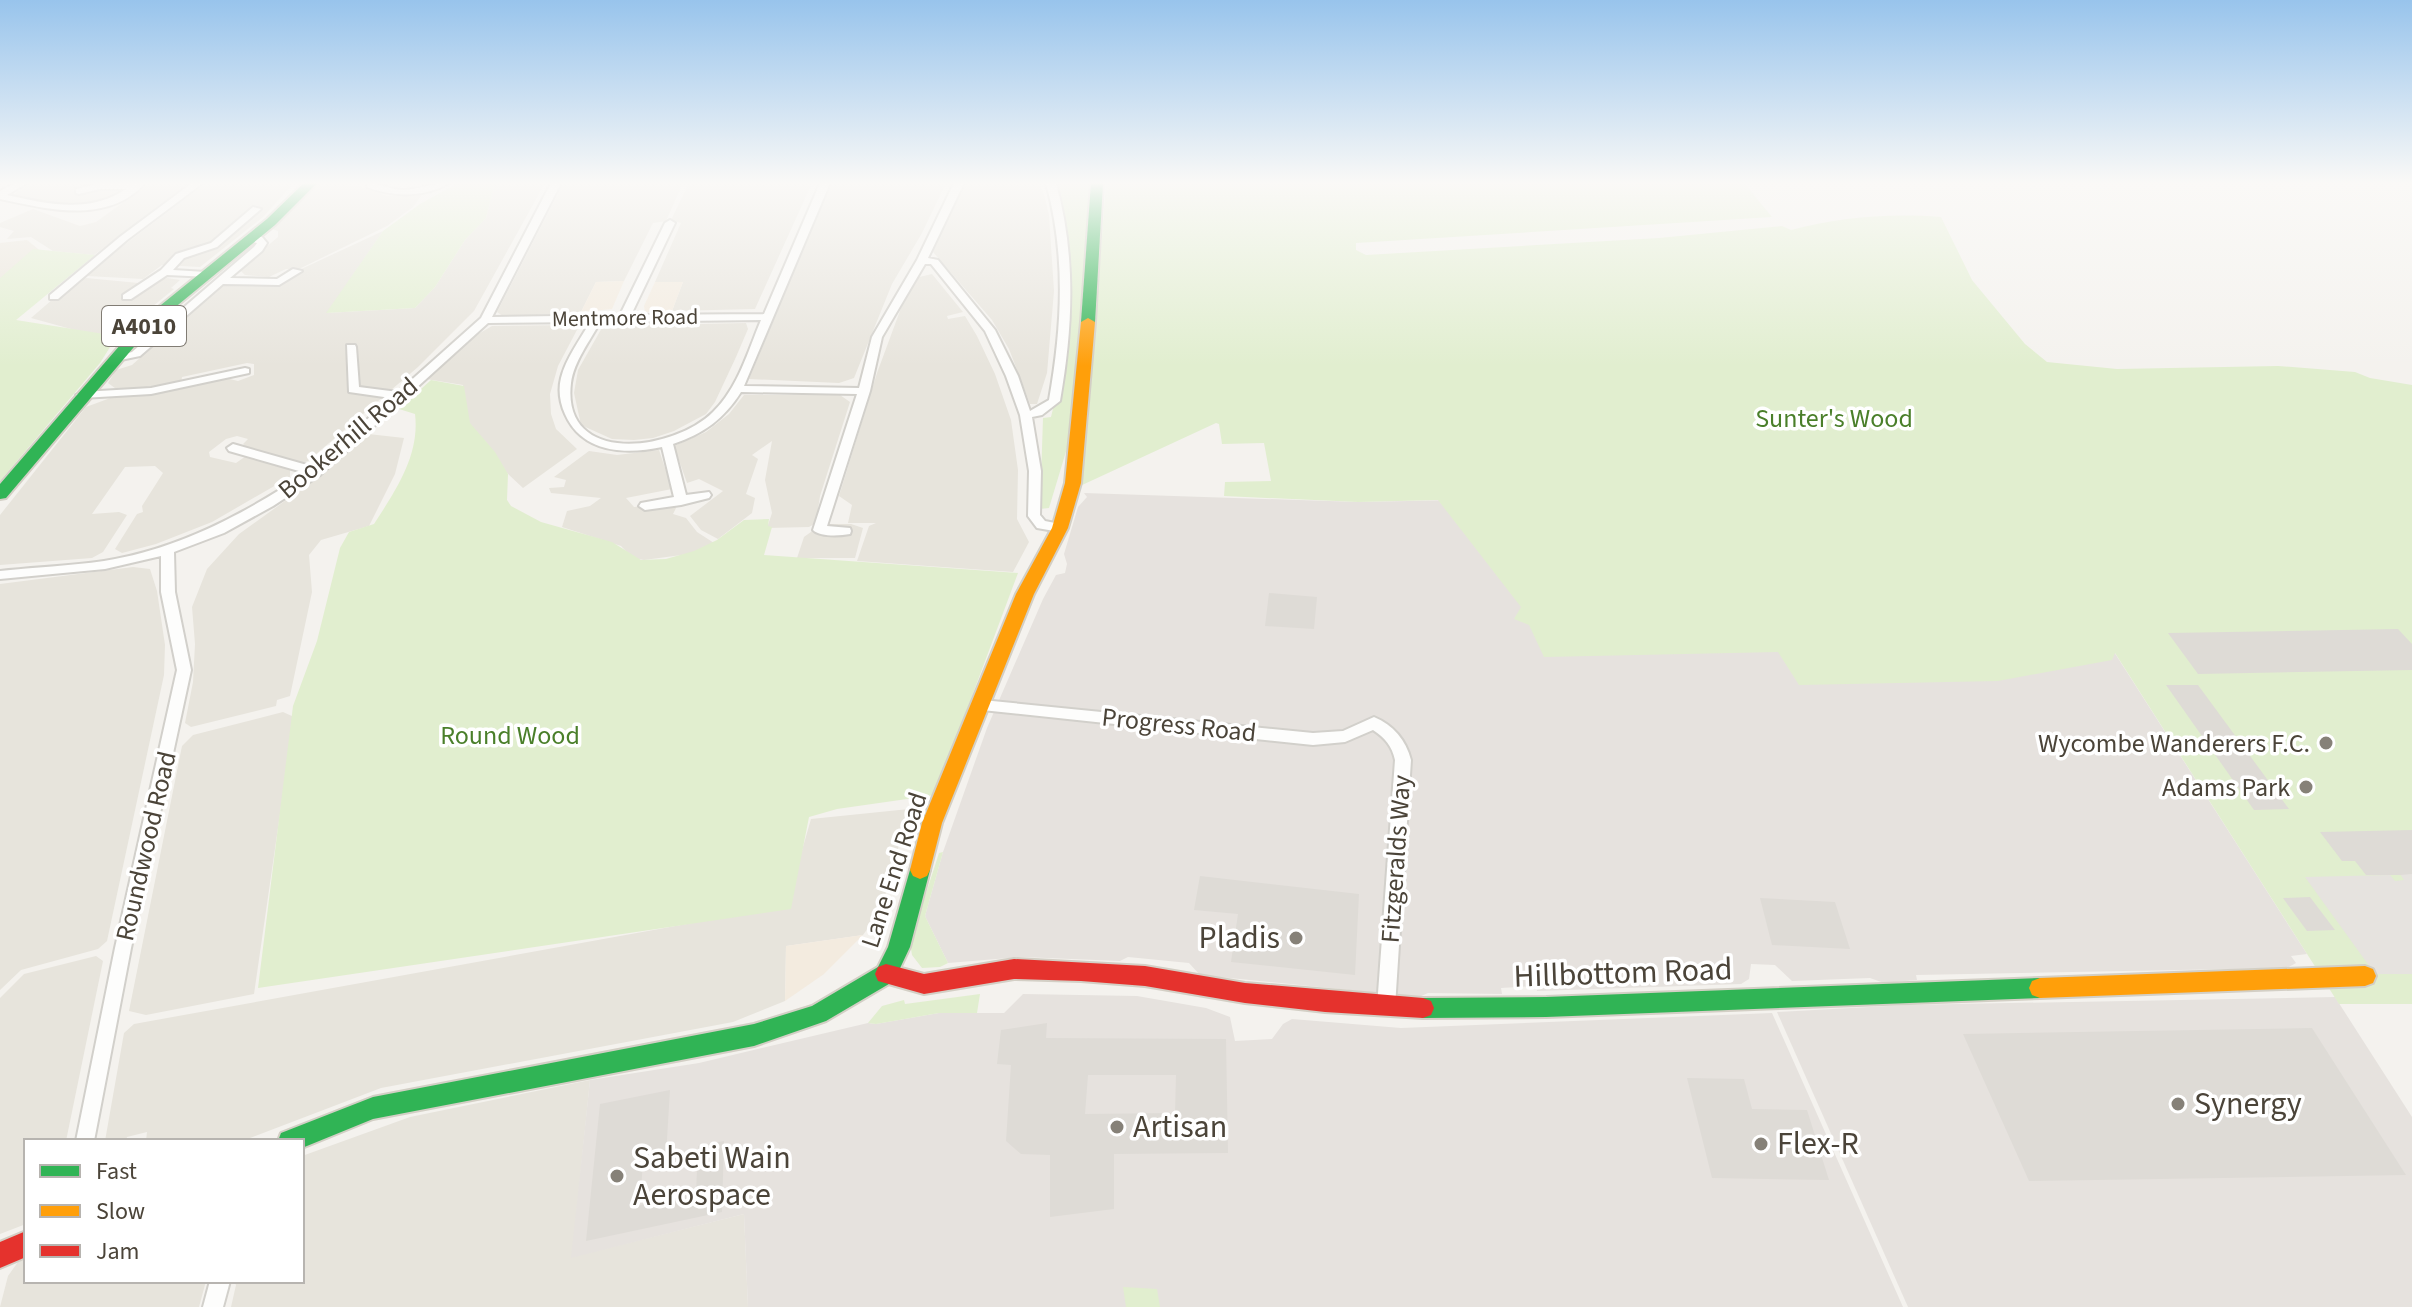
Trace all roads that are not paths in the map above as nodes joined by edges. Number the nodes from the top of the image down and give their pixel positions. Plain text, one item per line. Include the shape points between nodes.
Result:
1 (117, 244) edge
2 (215, 244) edge
3 (246, 244) edge
4 (524, 244) edge
5 (660, 244) edge
6 (798, 244) edge
7 (930, 244) edge
8 (1063, 244) edge
9 (1093, 244) edge
10 (922, 260) junction
11 (297, 271) dead end
12 (165, 272) junction
13 (214, 278) junction
14 (54, 297) dead end
15 (127, 297) dead end
16 (625, 317) junction
17 (766, 317) junction
18 (597, 318) junction
19 (485, 320) junction
20 (351, 347) dead end
21 (245, 371) dead end
22 (737, 389) junction
23 (864, 391) junction
24 (82, 395) junction
25 (401, 396) junction
26 (1026, 415) junction
27 (667, 443) junction
28 (233, 448) dead end
29 (316, 472) junction
30 (0, 494) edge
31 (705, 495) dead end
32 (681, 501) junction
33 (645, 506) dead end
34 (1060, 528) junction
35 (845, 531) dead end
36 (168, 550) junction
37 (0, 575) edge
38 (982, 705) junction
39 (1374, 723) joint
40 (886, 974) junction
41 (2365, 976) dead end
42 (1386, 1007) junction
43 (85, 1139) edge
44 (295, 1139) edge
45 (24, 1245) edge
46 (0, 1255) edge
47 (219, 1283) edge
48 (213, 1307) edge

1 - 14 street
2 - 12 street via 180,256
3 - 13 main road, A4010
4 - 19 street, Bookerhill Road
5 - 16 street
6 - 17 street
7 - 10 street
8 - 26 street via 1066,308 1054,401
9 - 34 main road, Lane End Road via 1073,483
10 - 23 street via 877,337
10 - 26 street via 934,262 990,330
11 - 13 street via 279,282
12 - 13 street
12 - 15 street
13 - 24 main road, A4010 via 145,325
16 - 17 street, Mentmore Road
16 - 18 street, Mentmore Road
17 - 22 street
18 - 19 street, Mentmore Road
18 - 27 street via 568,374 565,396 571,424 594,443
19 - 25 street, Bookerhill Road
20 - 25 street via 353,390
21 - 24 street via 151,391
22 - 23 street
22 - 27 street via 703,427
23 - 35 street via 819,530
24 - 30 main road, A4010
25 - 29 street, Bookerhill Road
26 - 34 street via 1035,471 1034,516 1041,525
27 - 32 street
28 - 29 street
29 - 36 street, Bookerhill Road via 219,530
31 - 32 street
32 - 33 street
34 - 38 main road, Lane End Road via 1030,583
36 - 37 street, Bookerhill Road via 105,565
36 - 43 street, Roundwood Road via 168,592 184,670
38 - 39 street, Progress Road via 1313,739 1345,736
38 - 40 main road, Lane End Road via 932,823 899,947
39 - 42 street, Fitzgeralds Way via 1391,734 1403,760
40 - 42 main road, Hillbottom Road via 924,984 1014,969 1081,971
40 - 44 main road, Lane End Road via 818,1014 776,1029 373,1108
41 - 42 main road, Hillbottom Road via 1546,1007
45 - 46 main road
47 - 48 street

